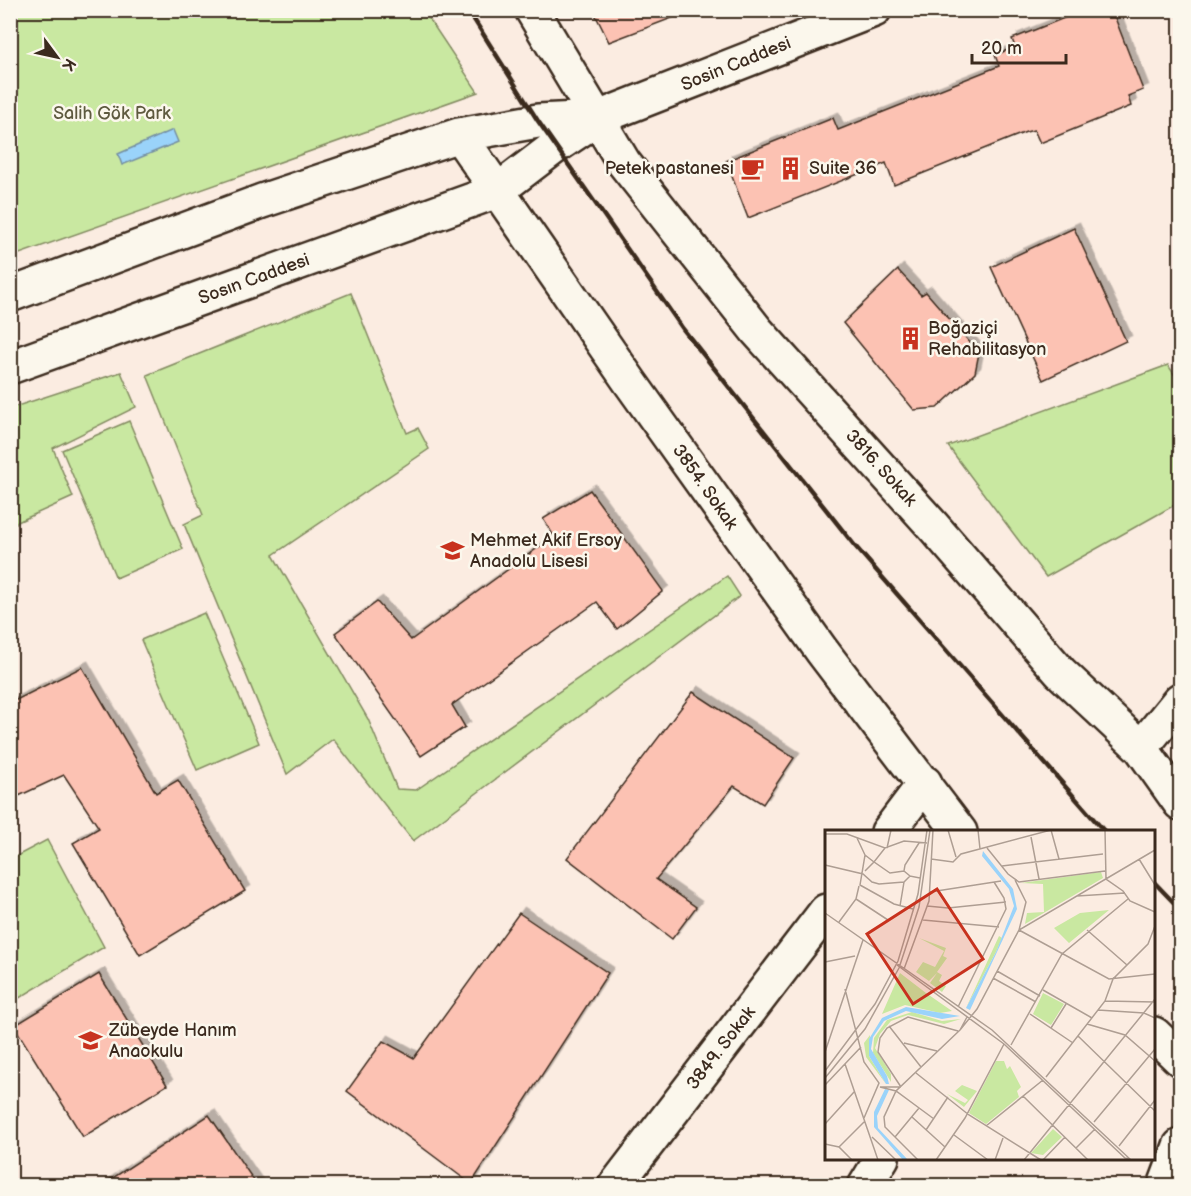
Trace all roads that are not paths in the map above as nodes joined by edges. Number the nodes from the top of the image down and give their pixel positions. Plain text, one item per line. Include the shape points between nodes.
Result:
1 (532, 10) edge
2 (874, 10) edge
3 (598, 118) junction
4 (459, 135) junction
5 (497, 191) junction
6 (10, 295) edge
7 (10, 367) edge
8 (1180, 700) edge
9 (1141, 748) junction
10 (925, 783) junction
11 (1180, 803) edge
12 (889, 830) edge
13 (959, 830) edge
14 (825, 912) edge
15 (1155, 1035) edge
16 (1180, 1059) edge
17 (1180, 1146) edge
18 (881, 1160) edge
19 (615, 1185) edge
20 (865, 1185) edge
21 (1165, 1185) edge

1 - 3 street, 3816. Sokak
2 - 3 street, Sosin Caddesi
3 - 4 street via 538,121
3 - 5 street, Sosın Caddesi
3 - 9 street, 3816. Sokak via 624,164 756,331 1060,672
4 - 5 street, 3854. Sokak
4 - 6 street via 262,201
5 - 7 street, Sosın Caddesi
5 - 10 street, 3854. Sokak via 822,651
8 - 9 street
9 - 11 street, 3816. Sokak
10 - 12 street
10 - 13 street, 3854. Sokak
14 - 19 street, 3849. Sokak
15 - 16 street
17 - 21 street
18 - 20 street

